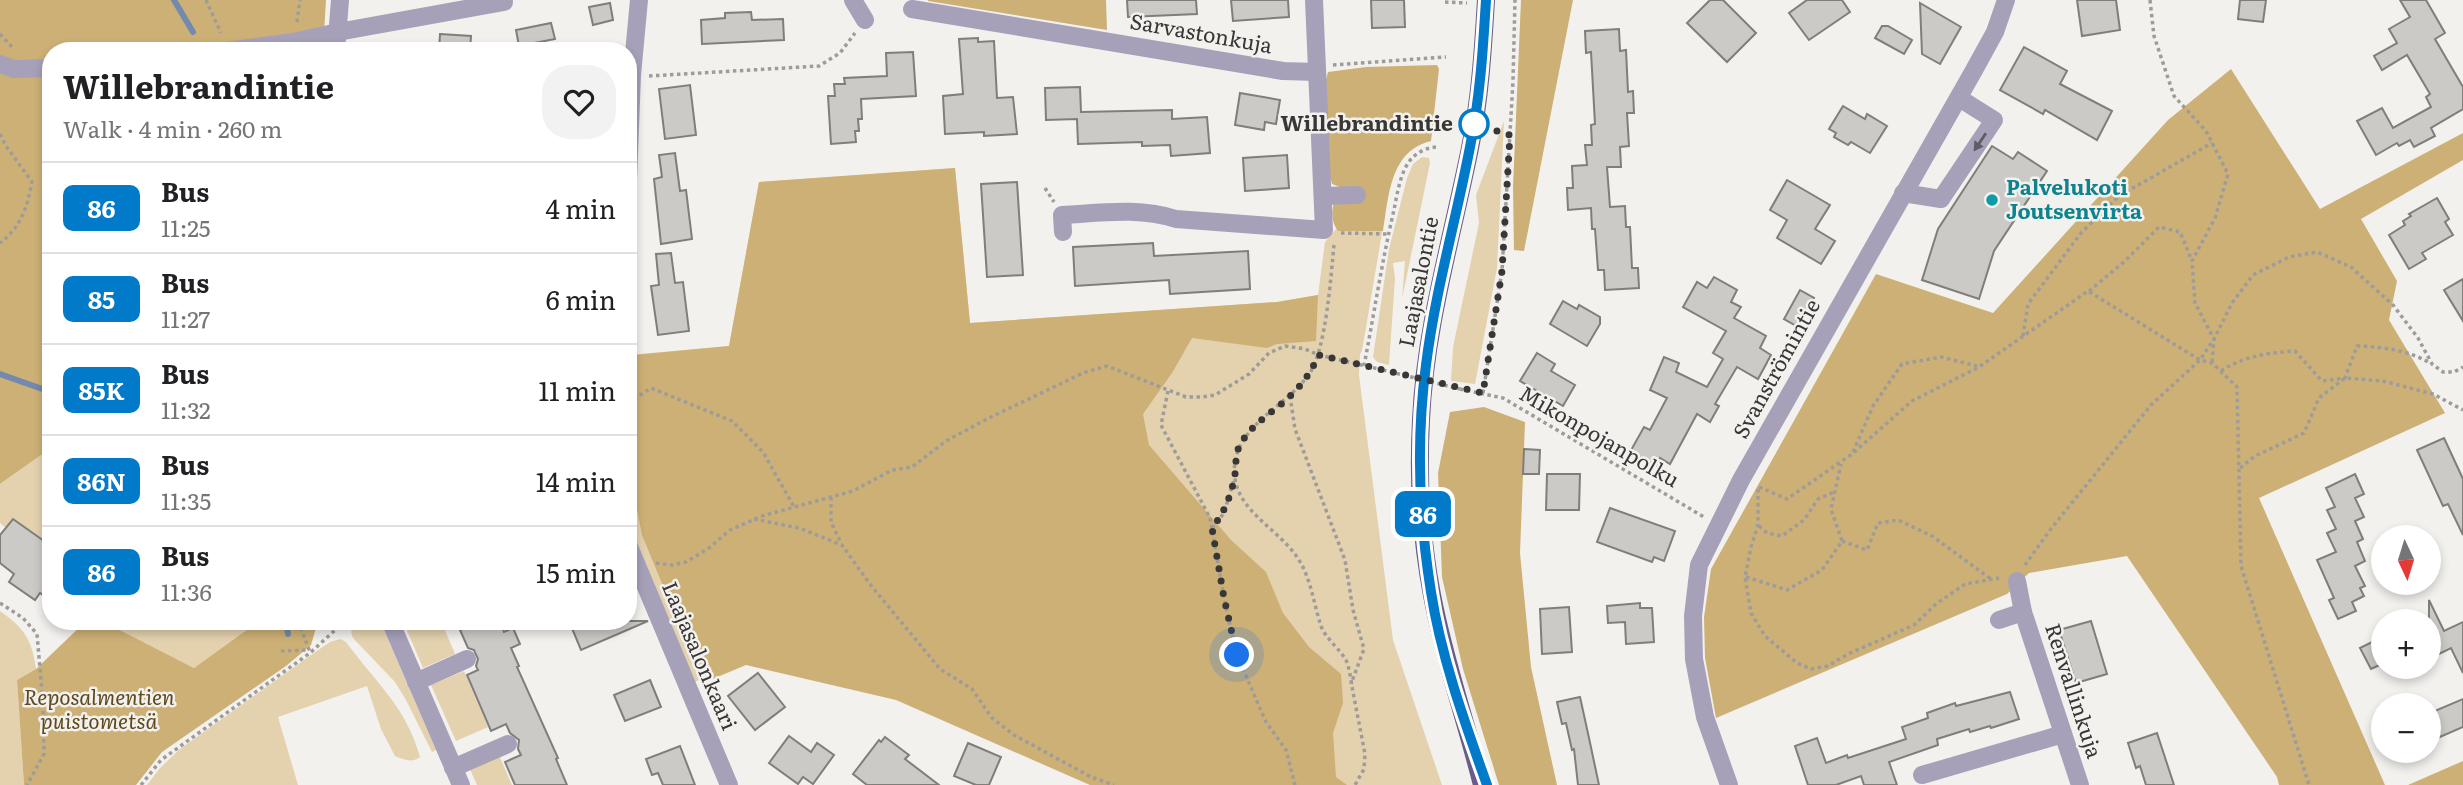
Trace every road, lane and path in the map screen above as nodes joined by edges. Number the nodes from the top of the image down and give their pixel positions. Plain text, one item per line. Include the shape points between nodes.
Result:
1 (206, 0) edge
2 (340, 0) edge
3 (639, 0) edge
4 (853, 0) edge
5 (1314, 0) edge
6 (1486, 0) edge
7 (1515, 0) edge
8 (2006, 0) edge
9 (2150, 0) edge
10 (504, 2) dead end
11 (912, 9) dead end
12 (865, 20) dead end
13 (338, 32) junction
14 (223, 42) edge
15 (293, 42) edge
16 (337, 42) edge
17 (635, 42) edge
18 (1446, 57) dead end
19 (0, 64) edge
20 (811, 67) dead end
21 (42, 68) edge
22 (1317, 72) junction
23 (637, 75) edge
24 (1959, 98) junction
25 (0, 134) edge
26 (2212, 143) junction
27 (1436, 147) dead end
28 (1903, 193) junction
29 (1357, 195) dead end
30 (1323, 196) junction
31 (1063, 232) dead end
32 (1388, 234) junction
33 (0, 243) edge
34 (2192, 261) junction
35 (2088, 291) junction
36 (2023, 336) junction
37 (2214, 340) junction
38 (1319, 355) junction
39 (2200, 360) junction
40 (2212, 363) junction
41 (2432, 364) junction
42 (1364, 366) junction
43 (1979, 367) junction
44 (2463, 367) edge
45 (2221, 371) junction
46 (2345, 378) junction
47 (1168, 391) junction
48 (1483, 393) junction
49 (1290, 396) junction
50 (637, 397) edge
51 (2463, 410) edge
52 (1852, 454) junction
53 (1841, 462) junction
54 (2240, 468) junction
55 (1235, 478) junction
56 (1834, 492) junction
57 (831, 497) junction
58 (794, 507) junction
59 (754, 519) junction
60 (1717, 524) junction
61 (1758, 525) junction
62 (1212, 528) junction
63 (1842, 541) junction
64 (842, 545) junction
65 (637, 564) edge
66 (637, 566) edge
67 (1745, 577) junction
68 (2013, 578) junction
69 (1991, 579) junction
70 (0, 603) edge
71 (2023, 612) junction
72 (1999, 620) dead end
73 (301, 630) edge
74 (334, 630) edge
75 (394, 630) edge
76 (281, 651) dead end
77 (309, 652) junction
78 (467, 659) dead end
79 (416, 682) junction
80 (1351, 685) junction
81 (2063, 734) junction
82 (1470, 738) junction
83 (508, 744) dead end
84 (453, 768) junction
85 (1922, 775) dead end
86 (27, 785) edge
87 (141, 785) edge
88 (461, 785) edge
89 (729, 785) edge
90 (1114, 785) edge
91 (1295, 785) edge
92 (1355, 785) edge
93 (1482, 785) edge
94 (1487, 785) edge
95 (1730, 785) edge
96 (2080, 785) edge
97 (2309, 785) edge

1 - 14 path
2 - 13 street
3 - 17 street
4 - 12 street
5 - 22 street
6 - 82 main road, Laajasalontie via 1476,113 1434,316 1421,419 1420,483 1431,593
7 - 48 path via 1502,271
8 - 24 street, Svanströmintie via 1995,32
9 - 26 path via 2154,36 2174,96
10 - 13 street
11 - 22 street, Sarvastonkuja via 1283,71
13 - 15 street
13 - 16 street
18 - 22 path via 1328,66
19 - 21 street via 14,69
20 - 23 path
22 - 30 street
24 - 28 street, Svanströmintie
24 -> 28 street via 1994,120 1941,199
25 - 33 path via 32,182 26,211
26 - 34 path via 2228,174 2215,218
26 - 36 path via 2119,195 2081,233 2028,304
27 - 32 path via 1426,148 1408,164
28 - 60 street, Svanströmintie
29 - 30 street
30 - 31 street via 1324,230 1176,219 1139,211 1062,215
32 - 38 path via 1335,233
32 - 42 path
34 - 35 path via 2180,232 2159,227
34 - 37 path via 2195,303
35 - 36 path
35 - 39 path
36 - 43 path
37 - 39 path
37 - 40 path
37 - 41 path via 2232,303 2253,275 2289,257 2317,252 2351,267 2393,305
38 - 42 path, Mikonpojanpolku
38 - 47 path, Mikonpojanpolku via 1279,348 1215,395 1186,397
38 - 49 path via 1311,373
39 - 40 path
39 - 68 path via 2151,405
40 - 45 path
41 - 44 path via 2442,372
41 - 46 path via 2384,347 2357,346
42 - 48 path, Mikonpojanpolku, bridge
43 - 52 path via 1912,401
43 - 52 path via 1941,356 1902,364 1873,406
45 - 46 path via 2261,354 2295,351 2322,381
45 - 54 path via 2237,387
46 - 51 path via 2383,381 2433,394
46 - 54 path via 2319,398 2304,433
47 - 57 path via 1107,366 1083,373 946,441 912,467 892,470
47 - 62 path via 1161,425
48 - 60 path, Mikonpojanpolku via 1503,398
49 - 55 path via 1239,445
49 - 80 path via 1295,429 1345,561 1364,649
50 - 58 path via 651,388 732,421 763,452
52 - 53 path
53 - 56 path
53 - 61 path via 1787,499 1758,487
54 - 97 path via 2241,566
55 - 62 path via 1224,513
55 - 80 path via 1245,504 1300,562 1323,630 1346,662
56 - 61 path via 1818,499 1804,520 1782,536
56 - 63 path via 1831,509
57 - 58 path
57 - 64 path via 831,522
58 - 59 path
59 - 64 path via 799,528
59 - 65 path via 730,530 686,562
60 - 95 street, Svanströmintie via 1699,565 1694,659 1706,717
61 - 67 path
62 - 91 path via 1237,655 1266,722 1286,750
63 - 67 path via 1822,570 1787,590
63 - 69 path via 1867,550 1878,523 1898,520 1932,536
64 - 90 path via 940,669 972,689 992,718 1014,735
66 - 89 street, Laajasalonkaari
67 - 69 path via 1751,613 1765,636 1811,669 1828,666 1914,625 1965,584
68 - 69 path
68 - 71 street, Renvallinkuja
70 - 86 path via 37,634 44,754
71 - 72 street, Renvallinkuja
71 - 81 street, Renvallinkuja
73 - 77 path
74 - 77 path
75 - 79 street
76 - 77 path
77 - 87 path via 161,760
78 - 79 street
79 - 84 street
80 - 92 path via 1365,754 1364,769
81 - 85 street
81 - 96 street, Renvallinkuja
82 - 93 main road, Laajasalontie
82 - 94 main road, Laajasalontie
83 - 84 street
84 - 88 street

